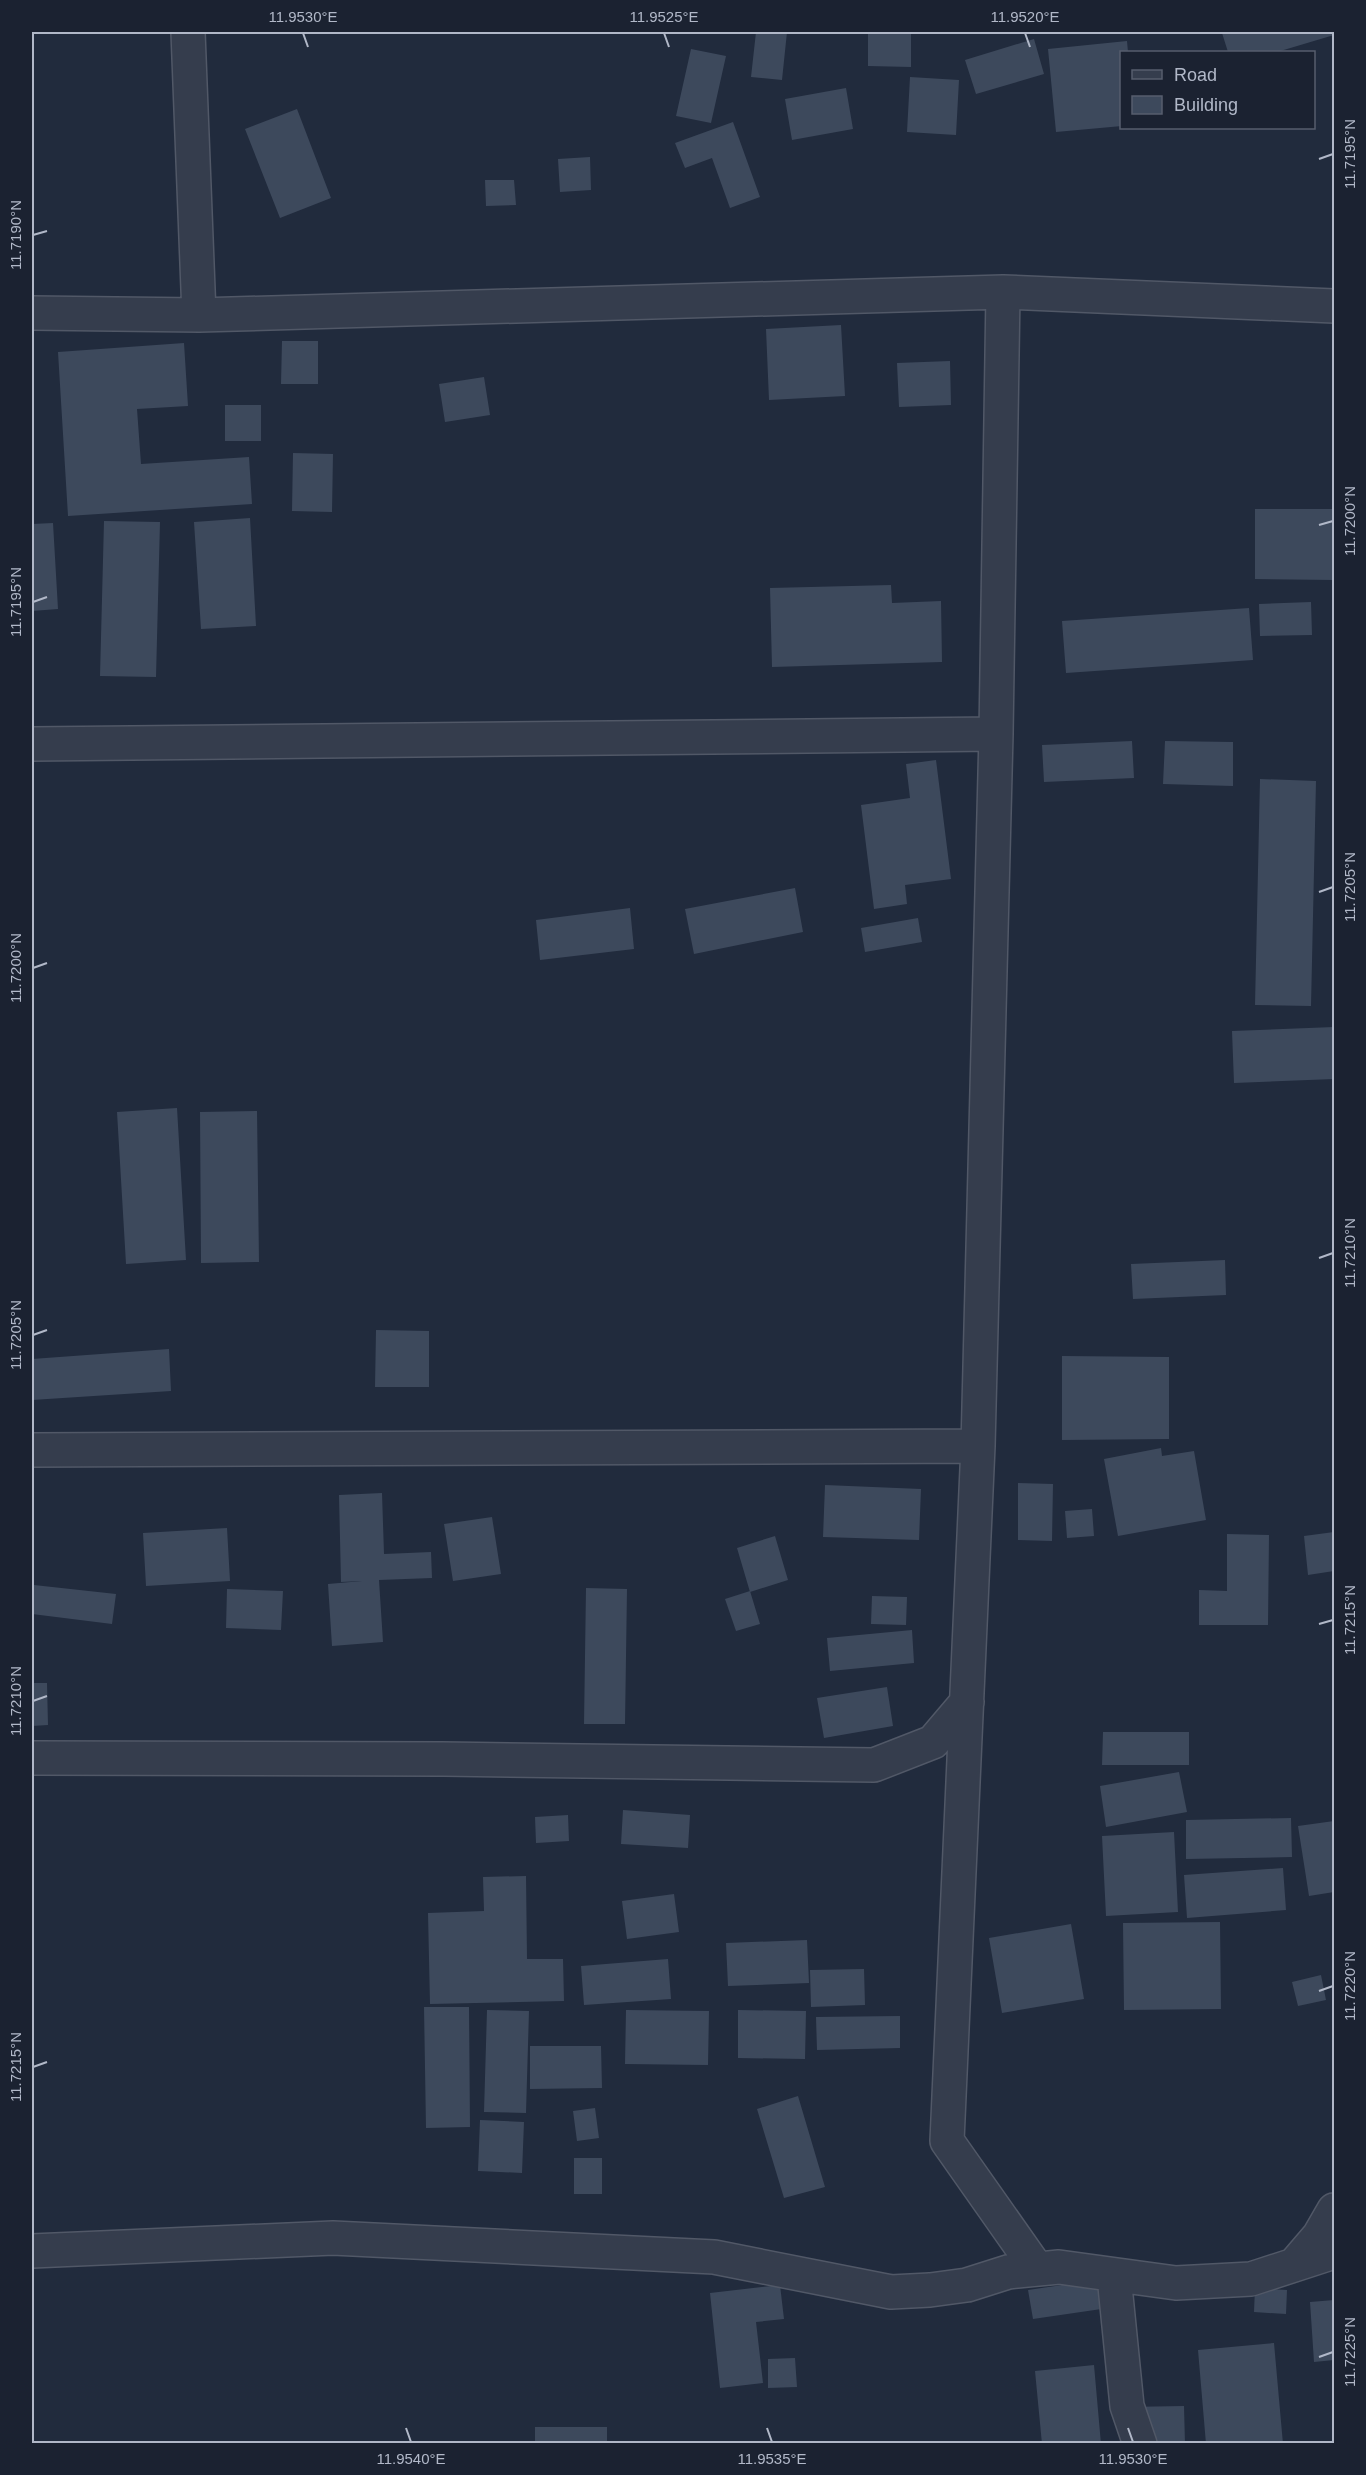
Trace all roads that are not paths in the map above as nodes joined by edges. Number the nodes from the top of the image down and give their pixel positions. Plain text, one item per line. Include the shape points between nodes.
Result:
1 (188, 32) edge
2 (1003, 292) junction
3 (1335, 306) edge
4 (32, 313) edge
5 (199, 315) junction
6 (996, 734) junction
7 (32, 744) edge
8 (978, 1446) junction
9 (32, 1450) edge
10 (967, 1702) junction
11 (32, 1758) edge
12 (1335, 2210) edge
13 (32, 2251) edge
14 (1335, 2252) edge
15 (1295, 2264) junction
16 (1037, 2269) junction
17 (1114, 2276) junction
18 (1140, 2444) edge

1 - 5 street
2 - 3 street
2 - 5 street
2 - 6 street
4 - 5 street
6 - 7 street
6 - 8 street
8 - 9 street
8 - 10 street
10 - 11 street via 933,1742 873,1765
10 - 16 street via 947,2141
12 - 15 street
13 - 16 street via 333,2238 714,2257 891,2292 967,2285 1008,2272
14 - 15 street
15 - 17 street via 1251,2279 1176,2283
16 - 17 street via 1059,2267
17 - 18 street via 1127,2406

